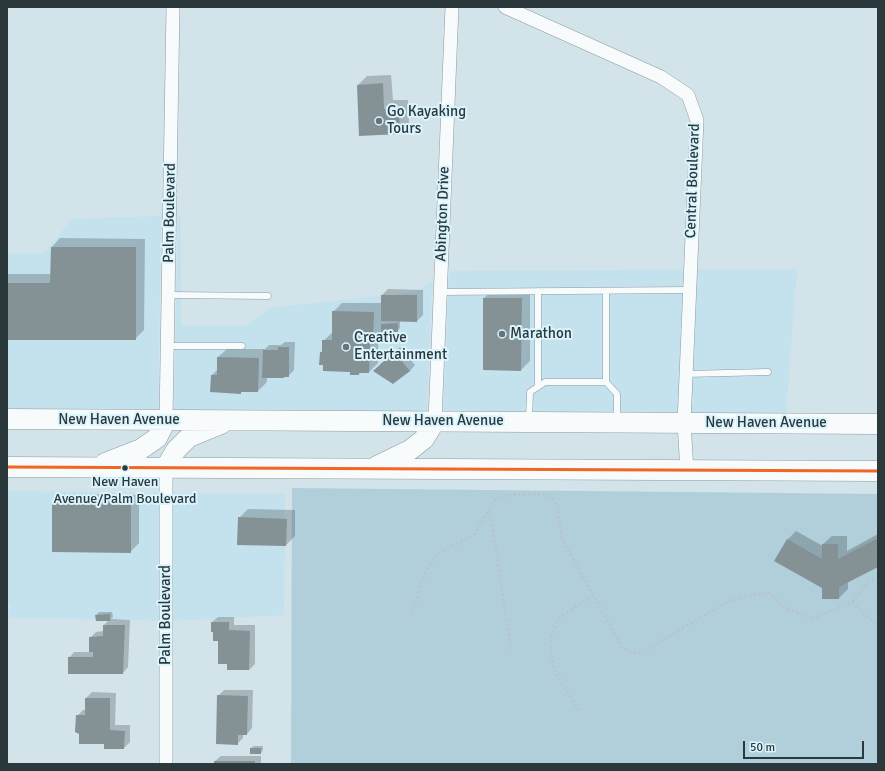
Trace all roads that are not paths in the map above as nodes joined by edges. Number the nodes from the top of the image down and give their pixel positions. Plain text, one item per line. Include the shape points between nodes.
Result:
1 (173, 7) edge
2 (452, 7) edge
3 (505, 7) edge
4 (690, 290) junction
5 (538, 291) junction
6 (606, 291) junction
7 (440, 292) junction
8 (168, 295) junction
9 (268, 296) dead end
10 (167, 346) junction
11 (242, 346) dead end
12 (768, 372) dead end
13 (686, 374) junction
14 (606, 382) junction
15 (538, 387) junction
16 (7, 419) edge
17 (166, 420) junction
18 (229, 420) junction
19 (435, 421) junction
20 (529, 422) junction
21 (617, 422) junction
22 (684, 423) junction
23 (878, 424) edge
24 (878, 458) edge
25 (7, 467) edge
26 (93, 467) junction
27 (166, 467) junction
28 (372, 469) junction
29 (687, 471) junction
30 (829, 471) junction
31 (878, 471) edge
32 (166, 764) edge

1 - 8 street, Palm Boulevard
2 - 7 street, Abington Drive
3 - 4 street, Central Boulevard via 661,77 688,95 697,120
4 - 6 lane
4 - 13 street, Central Boulevard
5 - 6 lane
5 - 7 lane
5 - 15 lane
6 - 14 lane
7 - 19 street, Abington Drive
8 - 9 lane
8 - 10 street, Palm Boulevard
10 - 11 lane
10 - 17 street, Palm Boulevard
12 - 13 lane
13 - 22 street, Central Boulevard
14 - 15 lane via 545,382
14 - 21 lane via 617,394
15 - 20 lane via 530,392
16 - 17 main road, New Haven Avenue
17 - 18 main road, New Haven Avenue
17 - 26 main road via 157,438 141,449
18 - 19 main road, New Haven Avenue
18 - 27 main road via 189,437 176,450
19 - 20 main road, New Haven Avenue
19 - 28 main road via 424,439 410,450
20 - 21 main road, New Haven Avenue
21 - 22 main road, New Haven Avenue
22 - 23 main road, New Haven Avenue
22 - 29 street, Central Boulevard
24 - 30 main road
25 - 26 main road
26 - 27 main road
27 - 28 main road
27 - 32 street, Palm Boulevard
28 - 29 main road
29 - 30 main road
30 - 31 main road

